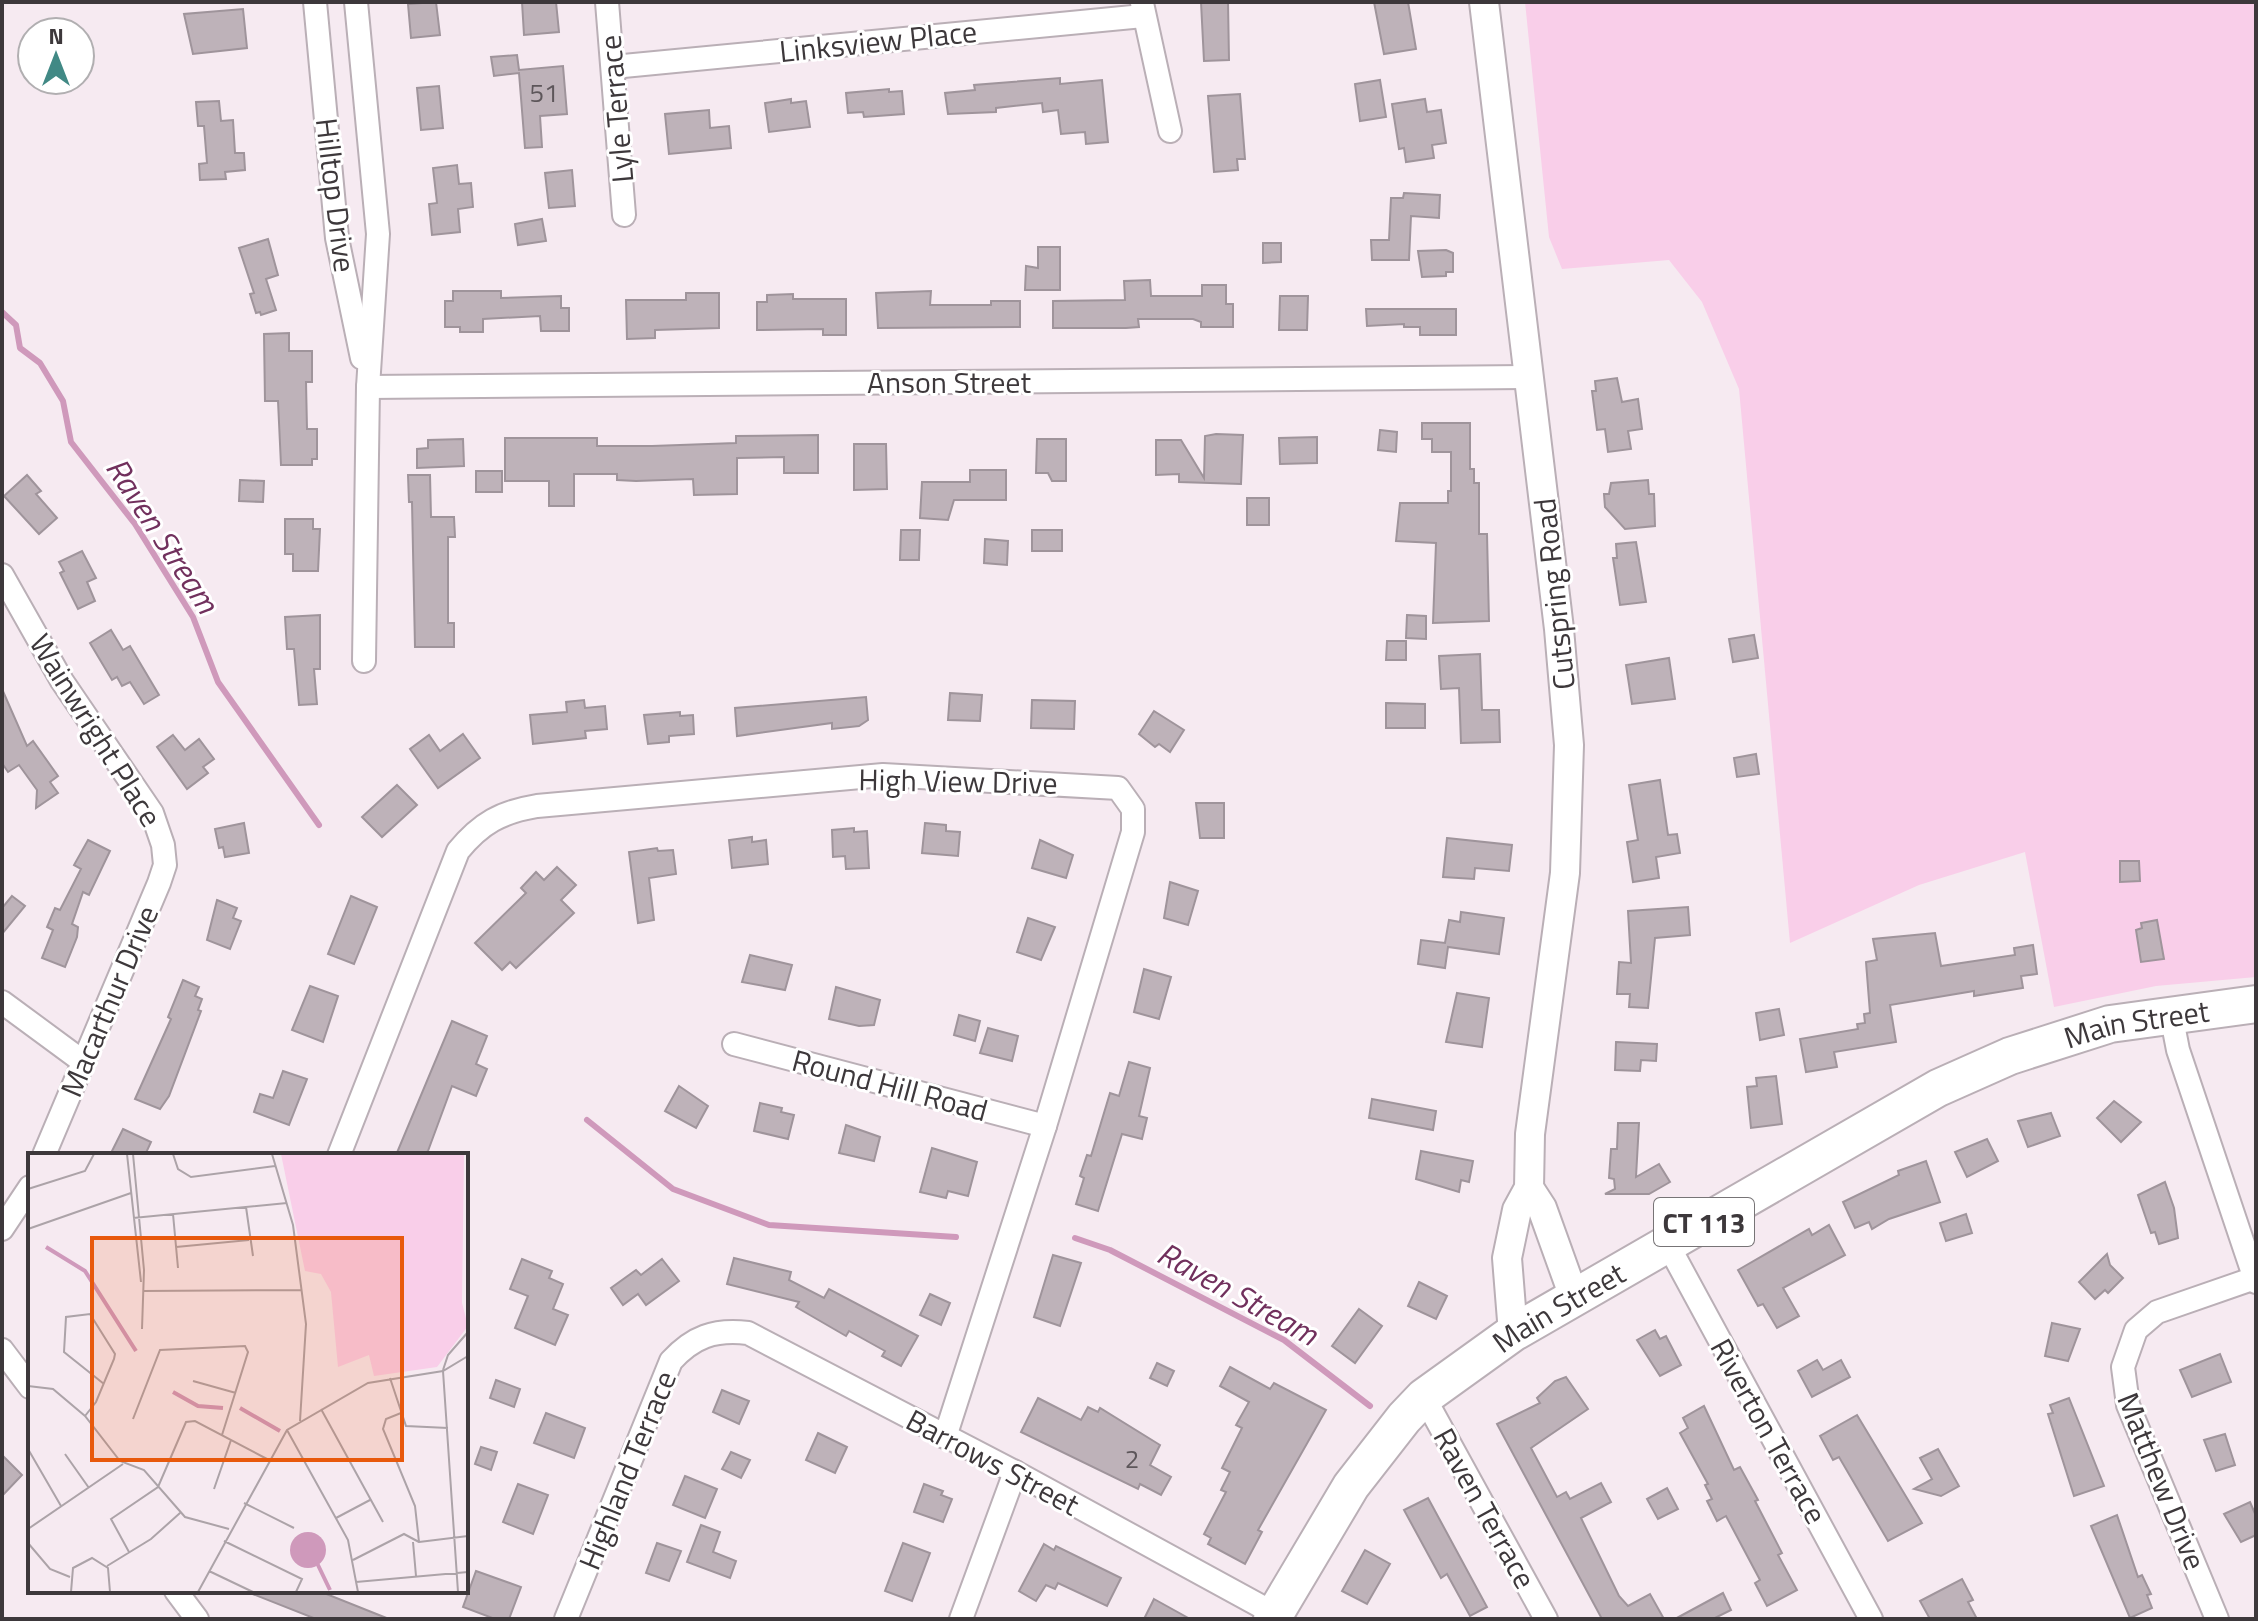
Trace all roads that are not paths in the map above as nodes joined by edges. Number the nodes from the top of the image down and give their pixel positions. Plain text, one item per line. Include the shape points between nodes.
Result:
1 (315, 2) edge
2 (356, 2) edge
3 (607, 2) edge
4 (1484, 2) edge
5 (1142, 9) edge
6 (613, 67) junction
7 (1170, 131) dead end
8 (624, 215) dead end
9 (1530, 377) junction
10 (368, 387) junction
11 (2, 575) edge
12 (364, 661) dead end
13 (163, 845) joint
14 (2, 1002) edge
15 (2256, 1004) edge
16 (2171, 1014) junction
17 (734, 1044) dead end
18 (82, 1061) junction
19 (1045, 1126) junction
20 (45, 1153) edge
21 (340, 1153) edge
22 (1529, 1188) junction
23 (28, 1190) edge
24 (2, 1229) edge
25 (1667, 1243) junction
26 (2255, 1280) edge
27 (1574, 1297) junction
28 (1513, 1333) junction
29 (705, 1335) joint
30 (2, 1350) edge
31 (28, 1384) edge
32 (1424, 1397) junction
33 (945, 1437) junction
34 (1015, 1472) junction
35 (178, 1593) edge
36 (1273, 1616) edge
37 (197, 1619) edge
38 (566, 1619) edge
39 (961, 1619) edge
40 (1546, 1619) edge
41 (1871, 1619) edge
42 (2217, 1619) edge

1 - 10 street, Hilltop Drive via 337,238
2 - 10 street, Hilltop Drive via 378,234
3 - 6 street, Lyle Terrace
4 - 9 street, Cutspring Road
5 - 6 street, Linksview Place
5 - 7 street
6 - 8 street, Lyle Terrace
9 - 10 street, Anson Street
9 - 22 street, Cutspring Road via 1560,643 1569,799 1565,873 1530,1134
10 - 12 street, Hilltop Drive
11 - 13 street, Wainwright Place via 62,681 152,813
13 - 18 street, Macarthur Drive via 165,865 159,883
14 - 18 street
15 - 16 main road, Main Street / CT 113
16 - 25 main road, Main Street / CT 113 via 2055,1040 1938,1088
16 - 26 street via 2178,1050
17 - 19 street, Round Hill Road
18 - 20 street, Macarthur Drive
19 - 21 street, High View Drive via 1133,832 1130,801 1118,788 1101,785 883,775 537,806 492,818 458,851
19 - 33 street, High View Drive
22 - 27 street, Cutspring Road via 1551,1230
22 - 28 street, Cutspring Road via 1517,1210 1507,1258
23 - 24 street
25 - 27 main road, Main Street / CT 113
25 - 41 street, Riverton Terrace
26 - 42 street, Matthew Drive via 2157,1312 2136,1330 2123,1367 2128,1405
27 - 28 main road, Main Street / CT 113
28 - 32 main road, Main Street / CT 113
29 - 33 street, Barrows Street via 748,1333
29 - 38 street, Highland Terrace via 671,1361
30 - 31 street
32 - 36 main road, Main Street / CT 113 via 1351,1486
32 - 40 street, Raven Terrace
33 - 34 street, Barrows Street
34 - 36 street, Barrows Street
34 - 39 street
35 - 37 street

